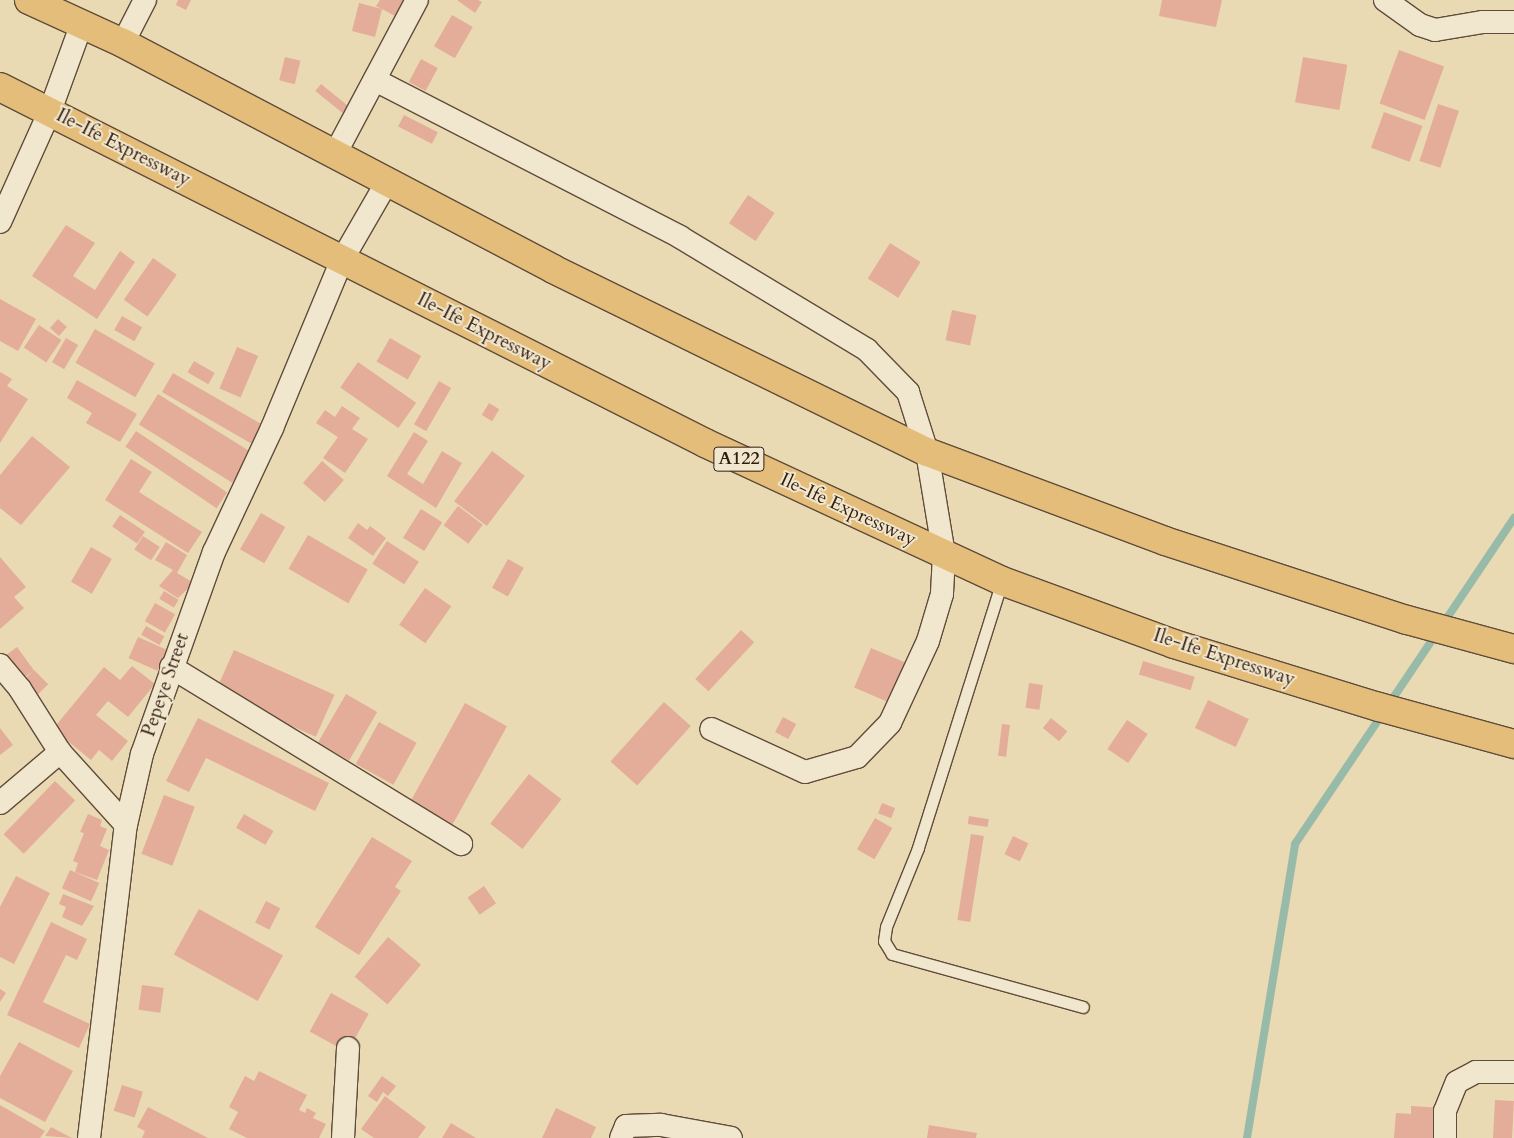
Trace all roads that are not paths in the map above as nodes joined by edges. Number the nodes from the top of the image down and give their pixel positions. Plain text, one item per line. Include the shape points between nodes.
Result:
1 (29, 0) edge
2 (145, 0) edge
3 (417, 0) edge
4 (1385, 0) edge
5 (1514, 22) edge
6 (81, 26) junction
7 (124, 43) junction
8 (375, 80) junction
9 (0, 87) edge
10 (50, 111) junction
11 (335, 154) junction
12 (386, 182) junction
13 (0, 222) edge
14 (342, 260) junction
15 (927, 452) junction
16 (944, 555) junction
17 (1002, 581) junction
18 (1514, 649) edge
19 (0, 665) edge
20 (171, 667) junction
21 (710, 729) dead end
22 (1514, 744) edge
23 (60, 752) junction
24 (0, 803) edge
25 (126, 825) junction
26 (461, 844) dead end
27 (1083, 1007) dead end
28 (348, 1048) dead end
29 (1514, 1072) edge
30 (89, 1138) edge
31 (343, 1138) edge
32 (621, 1138) edge
33 (731, 1138) edge
34 (1445, 1138) edge

1 - 6 highway
2 - 7 street
3 - 8 street
4 - 5 street via 1420,25 1435,30 1483,22
6 - 7 highway
6 - 10 street
7 - 11 highway
8 - 11 street
8 - 15 street via 680,237 867,350 908,392
9 - 10 highway, Ile-Ife Expressway / A122
10 - 13 street
10 - 14 highway, Ile-Ife Expressway / A122
11 - 12 highway
12 - 14 street, Pepeye Street
12 - 15 highway via 553,269
14 - 16 highway, Ile-Ife Expressway / A122 via 705,443
14 - 20 street, Pepeye Street via 272,428 214,552
15 - 16 street
15 - 18 highway via 1165,541 1407,620
16 - 17 highway, Ile-Ife Expressway / A122
16 - 21 street via 942,594 928,641 890,723 856,756 805,772
17 - 22 highway, Ile-Ife Expressway / A122 via 1174,644 1379,707
17 - 27 lane via 918,848 886,927 884,941 892,954
19 - 23 street via 20,689
20 - 25 street, Pepeye Street via 142,754
20 - 26 street
23 - 24 street
23 - 25 street
25 - 30 street, Pepeye Street
28 - 31 street
29 - 34 street via 1476,1072 1457,1082 1445,1111
32 - 33 street via 626,1126 661,1124

